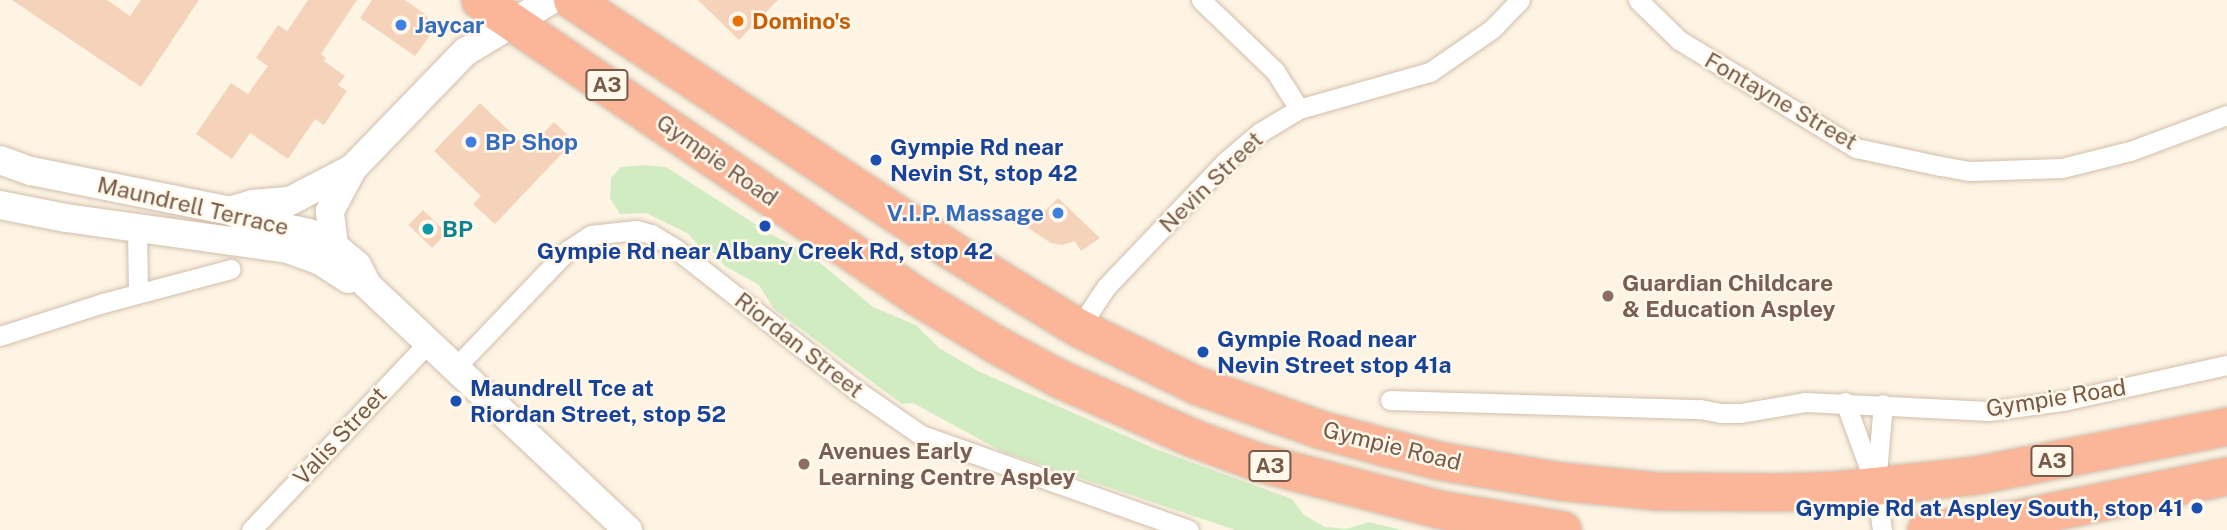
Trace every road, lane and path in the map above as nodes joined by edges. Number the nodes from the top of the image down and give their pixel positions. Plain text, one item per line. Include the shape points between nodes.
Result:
1 (480, 0) edge
2 (551, 0) edge
3 (572, 0) edge
4 (1201, 0) edge
5 (1520, 0) edge
6 (1638, 0) edge
7 (512, 21) junction
8 (1299, 109) junction
9 (2227, 115) edge
10 (0, 160) edge
11 (353, 168) junction
12 (0, 205) edge
13 (230, 211) junction
14 (137, 228) junction
15 (334, 246) junction
16 (948, 249) junction
17 (231, 269) dead end
18 (367, 285) junction
19 (138, 293) junction
20 (918, 297) junction
21 (1079, 328) junction
22 (0, 336) edge
23 (428, 342) junction
24 (2227, 365) edge
25 (455, 368) junction
26 (1390, 400) dead end
27 (1845, 402) junction
28 (1883, 404) junction
29 (2227, 426) edge
30 (2227, 476) edge
31 (1876, 485) junction
32 (2012, 524) edge
33 (251, 530) edge
34 (628, 530) edge
35 (1189, 530) edge
36 (1562, 530) edge
37 (1882, 530) edge
38 (1926, 530) edge

1 - 7 highway, Gympie Road / A3
2 - 7 main road
3 - 16 highway, Gympie Road / A3
4 - 8 street via 1275,71
5 - 8 street, Nevin Street via 1492,29 1430,72
6 - 9 street, Fontayne Street via 1679,40 1856,148 1941,166 1970,171 2062,168 2130,151
7 - 11 main road via 465,52
7 - 20 highway, Gympie Road / A3
8 - 21 street, Nevin Street via 1259,133 1225,163 1104,289
10 - 13 main road, Maundrell Terrace via 31,171
11 - 13 main road via 290,201
11 - 15 main road via 330,211
12 - 14 main road, Maundrell Terrace
13 - 15 main road, Maundrell Terrace via 309,233
14 - 18 main road, Maundrell Terrace via 288,249
14 - 19 street
15 - 18 main road, Maundrell Terrace via 357,265
16 - 20 highway
16 - 21 highway, Gympie Road / A3
17 - 19 street
18 - 23 main road, Maundrell Terrace
19 - 22 street
20 - 36 highway, Gympie Road / A3 via 1058,378 1258,462 1438,509
21 - 31 highway, Gympie Road / A3 via 1238,400 1319,429 1441,461 1559,481 1658,491 1776,492
23 - 25 main road, Maundrell Terrace
23 - 33 street, Valis Street
24 - 28 street, Gympie Road via 2013,408 1959,411
25 - 34 main road, Maundrell Terrace
25 - 35 street, Riordan Street via 567,251 591,236 636,230 676,249 921,435
26 - 27 street, Gympie Road via 1661,407 1721,413 1777,404
27 - 28 street, Gympie Road
27 - 31 street
28 - 31 street
29 - 31 highway, Gympie Road / A3 via 1976,475
30 - 32 highway, A3
31 - 37 street
32 - 38 highway, A3

